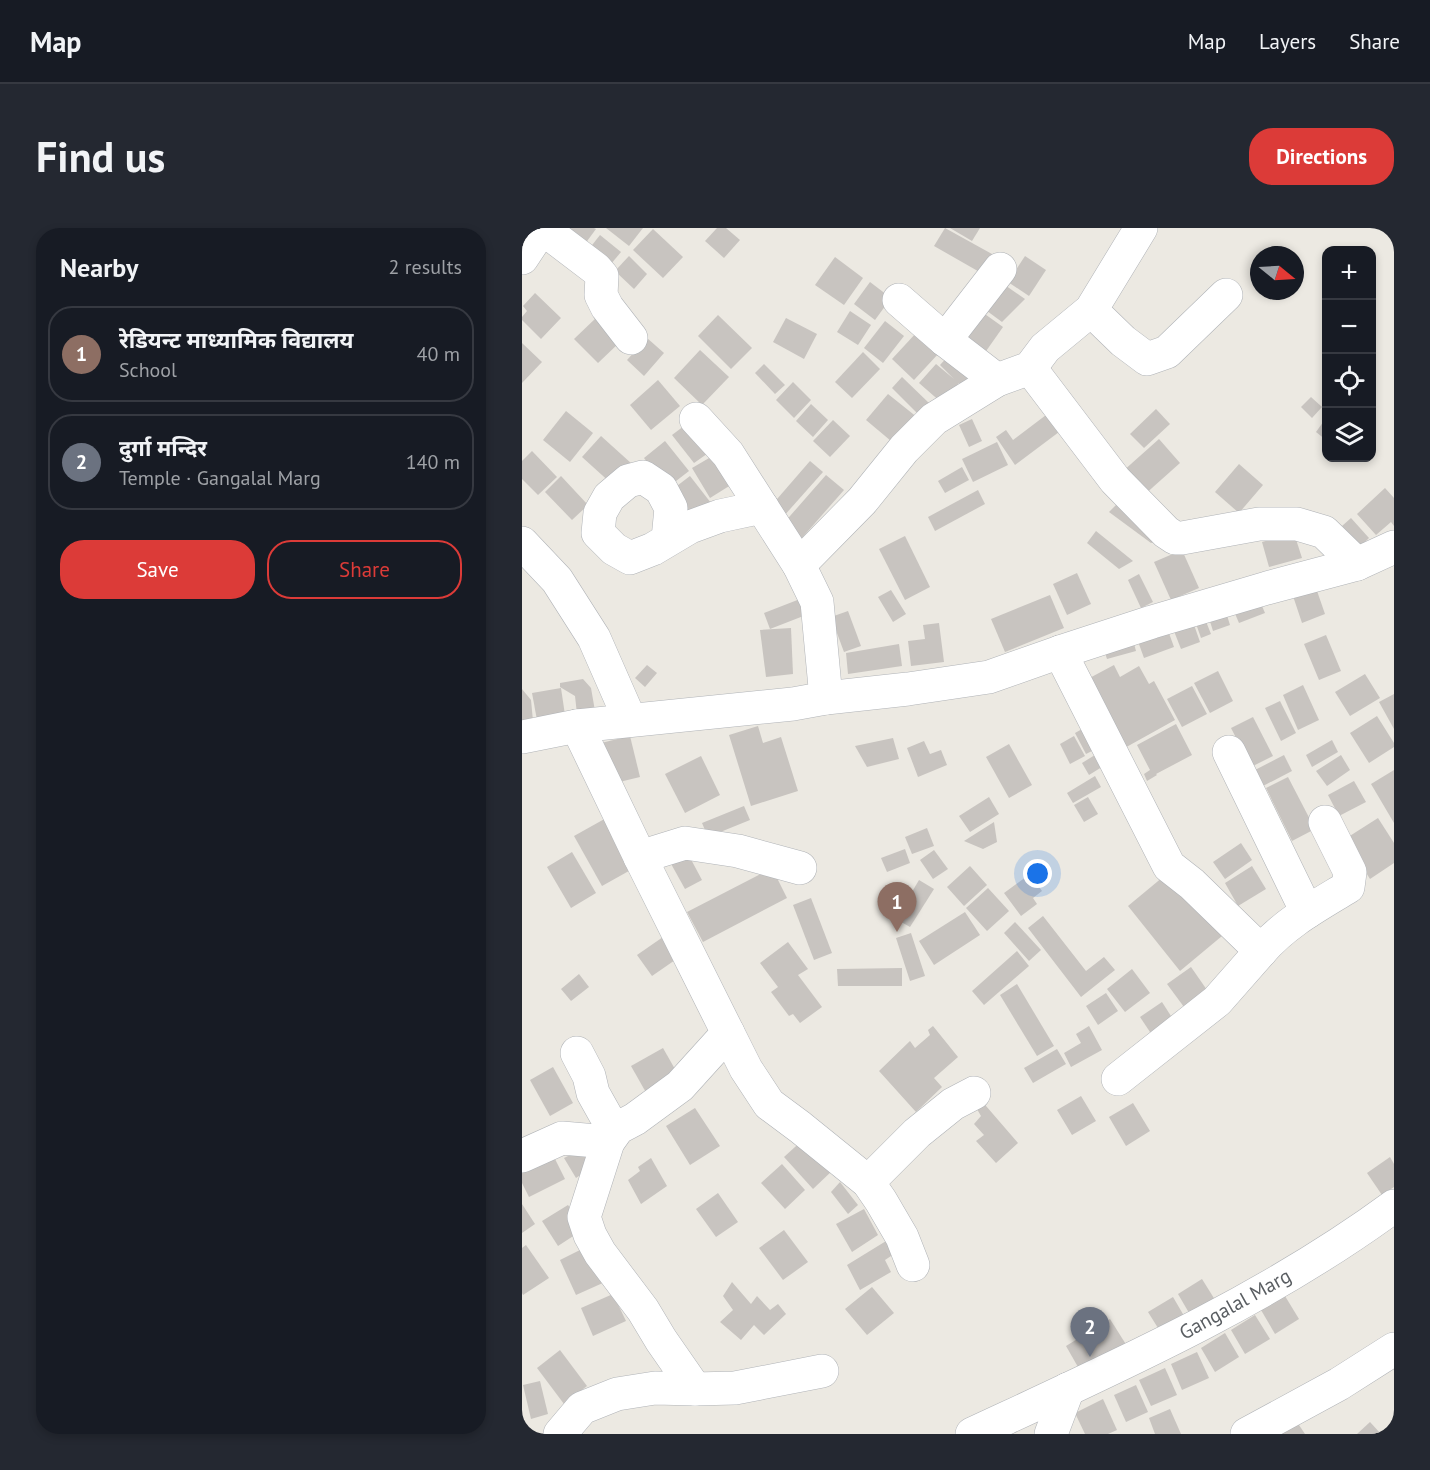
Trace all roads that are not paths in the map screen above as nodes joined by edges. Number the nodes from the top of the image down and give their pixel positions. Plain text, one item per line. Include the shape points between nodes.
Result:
1 (542, 228) edge
2 (1141, 228) edge
3 (522, 258) edge
4 (1000, 269) dead end
5 (1226, 295) dead end
6 (899, 300) dead end
7 (1091, 310) junction
8 (631, 338) dead end
9 (945, 340) junction
10 (1030, 368) junction
11 (997, 380) junction
12 (696, 419) dead end
13 (762, 507) junction
14 (668, 539) dead end
15 (522, 543) edge
16 (1394, 547) edge
17 (1358, 564) junction
18 (800, 566) junction
19 (1060, 652) junction
20 (826, 698) junction
21 (630, 720) junction
22 (578, 726) junction
23 (522, 737) edge
24 (1229, 752) dead end
25 (1325, 822) dead end
26 (640, 856) junction
27 (800, 868) dead end
28 (1307, 912) junction
29 (1261, 951) junction
30 (728, 1033) junction
31 (577, 1053) dead end
32 (1118, 1079) dead end
33 (974, 1093) dead end
34 (613, 1135) junction
35 (522, 1156) edge
36 (868, 1182) junction
37 (1394, 1206) edge
38 (913, 1265) dead end
39 (1394, 1349) edge
40 (822, 1371) dead end
41 (695, 1389) junction
42 (1068, 1389) junction
43 (560, 1434) edge
44 (972, 1434) edge
45 (1051, 1434) edge
46 (1247, 1434) edge

1 - 3 street
1 - 8 street via 602,276 601,296
2 - 7 street
4 - 9 street
5 - 7 street via 1167,352 1147,358
6 - 9 street
7 - 10 street via 1045,348
9 - 11 street
10 - 11 street
10 - 17 street via 1115,480 1175,538 1259,524 1297,524 1323,532
11 - 18 street via 934,419
12 - 13 street via 728,454
13 - 14 street via 720,516
13 - 18 street
15 - 21 street via 557,580 594,638
16 - 17 street
17 - 19 street
18 - 20 street via 818,602
19 - 20 street via 989,677
19 - 29 street via 1169,866
20 - 21 street
21 - 22 street
22 - 23 street
22 - 26 street
24 - 28 street
25 - 28 street via 1350,872 1348,887
26 - 27 street via 685,843 738,851
26 - 30 street
28 - 29 street
29 - 32 street via 1216,1001
30 - 34 street via 680,1086
30 - 36 street via 769,1104
31 - 34 street
33 - 36 street via 952,1104 917,1133
34 - 35 street via 562,1138
34 - 41 street via 584,1217 600,1252
36 - 38 street via 902,1237
37 - 42 street, Gangalal Marg via 1287,1277
39 - 46 street
40 - 41 street via 735,1388
41 - 43 street via 655,1388 617,1394 582,1408
42 - 44 street, Gangalal Marg
42 - 45 street

